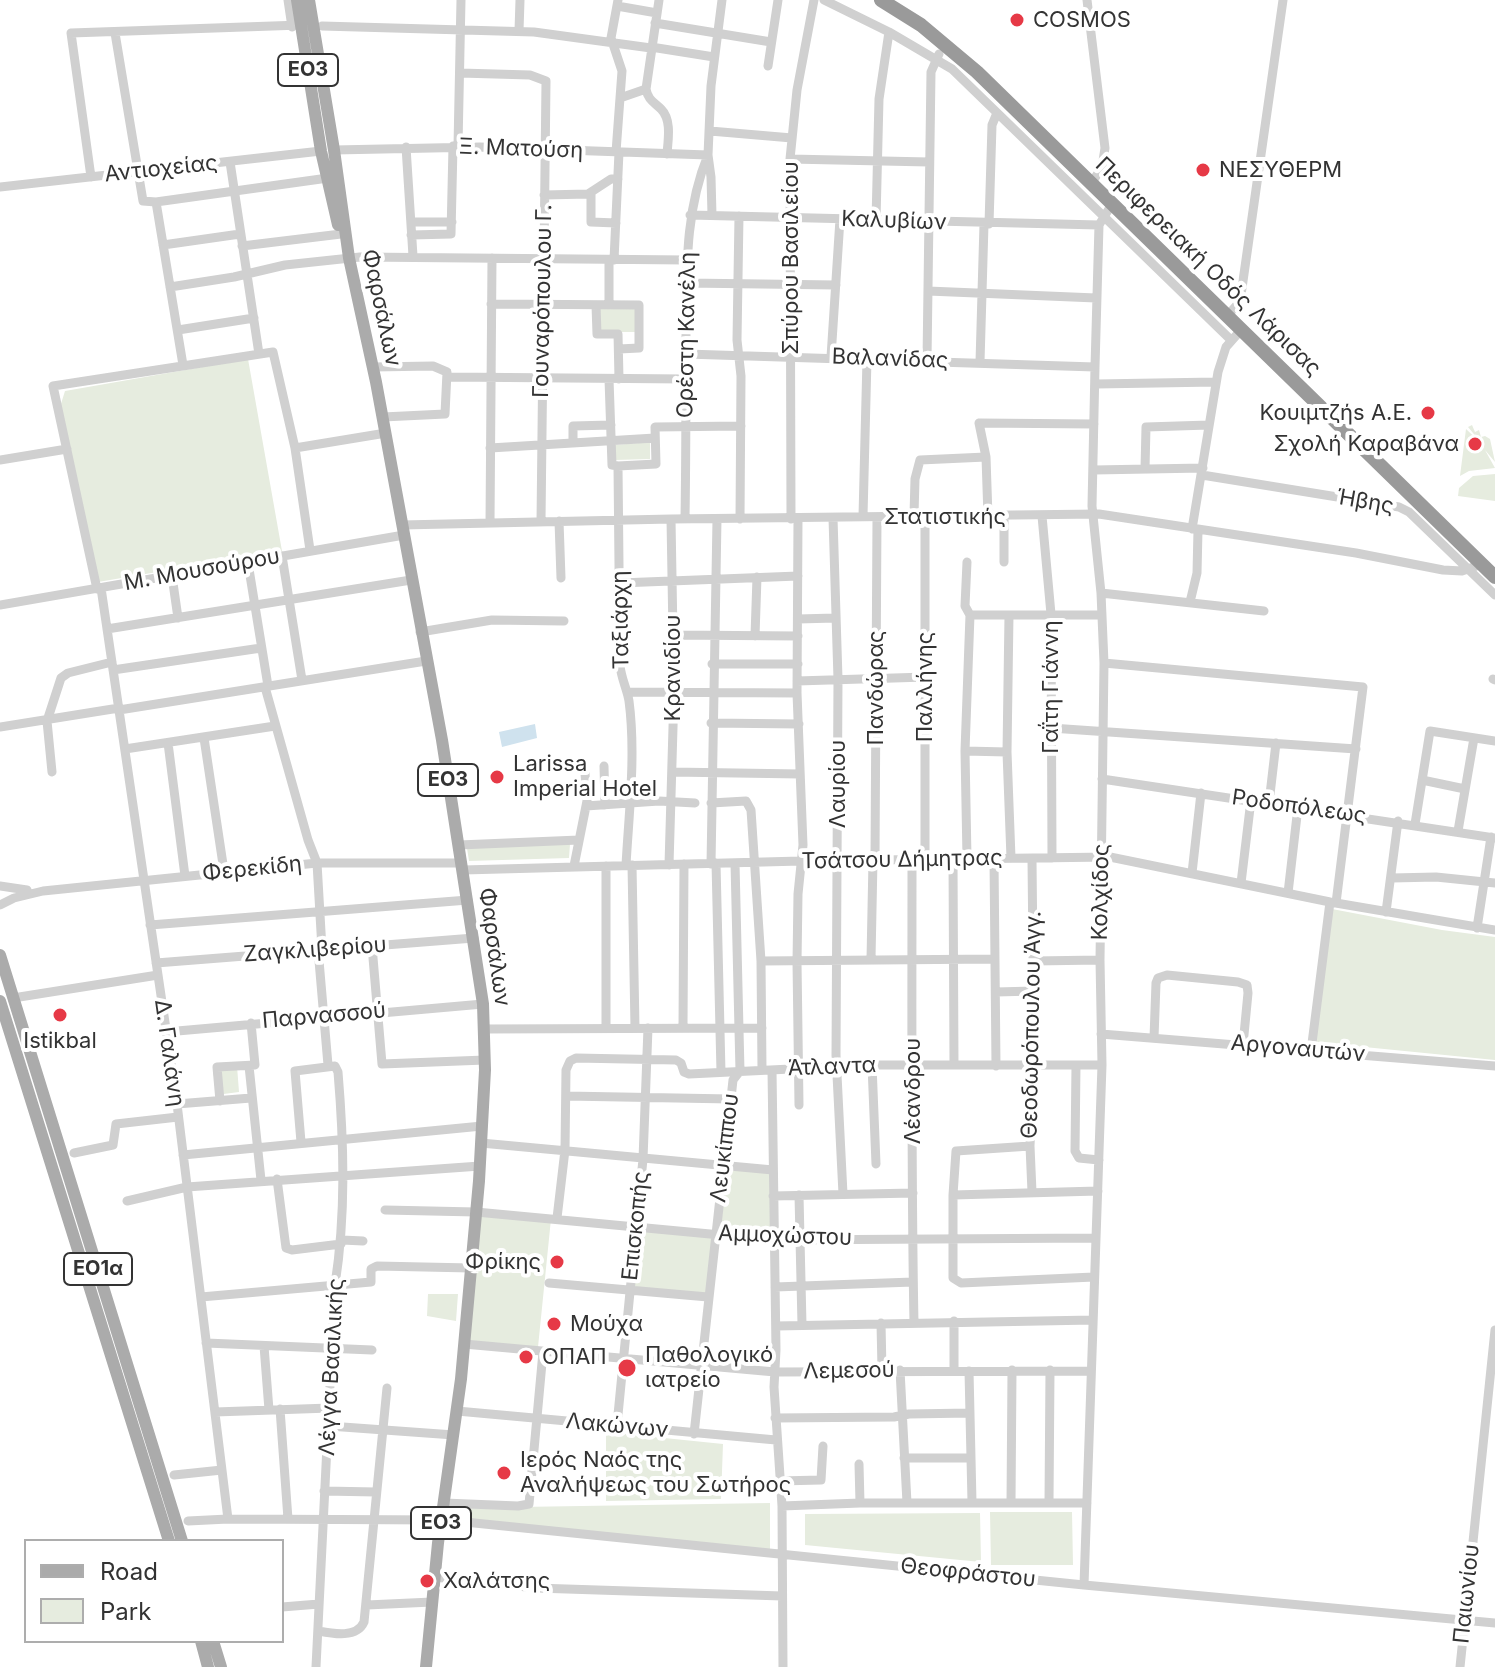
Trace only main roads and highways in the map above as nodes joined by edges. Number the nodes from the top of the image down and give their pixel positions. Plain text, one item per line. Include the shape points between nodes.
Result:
1 (297, 0) edge
2 (309, 0) edge
3 (881, 0) edge
4 (328, 150) junction
5 (344, 237) junction
6 (1495, 577) edge
7 (0, 955) edge
8 (7, 999) edge
9 (168, 1539) edge
10 (181, 1539) edge
11 (202, 1643) edge
12 (213, 1643) edge
13 (213, 1667) edge
14 (426, 1667) edge

1 - 4 main road, Φαρσάλων / ΕΟ3 via 297,26
2 - 4 main road, Φαρσάλων / ΕΟ3
3 - 6 highway, Περιφερειακή Οδός Λάρισας via 947,46 1091,184 1105,215 1227,316 1236,335
4 - 5 main road, Φαρσάλων / ΕΟ3
4 - 5 main road, Φαρσάλων / ΕΟ3 via 328,178
5 - 14 main road, Φαρσάλων / ΕΟ3 via 386,433 459,845 485,1029 480,1166 464,1344
7 - 8 main road, ΕΟ1α
8 - 9 main road, ΕΟ1α
8 - 10 main road, ΕΟ1α
11 - 13 main road
12 - 13 main road

